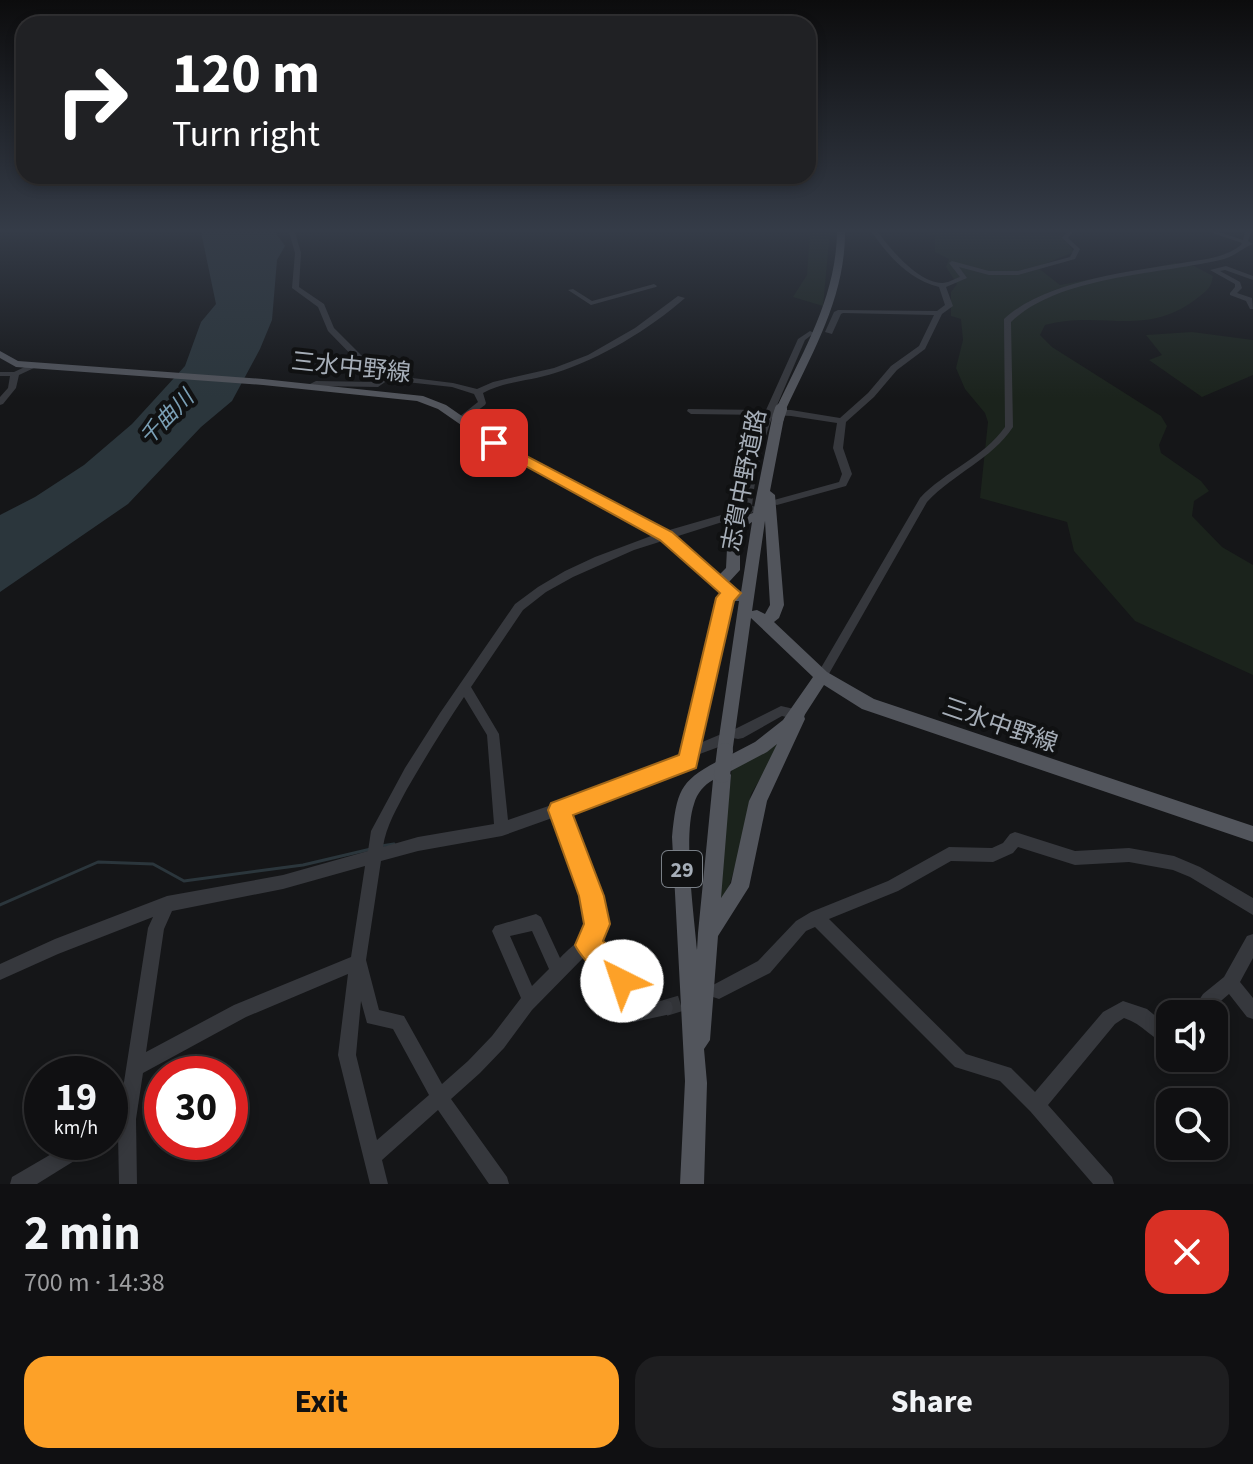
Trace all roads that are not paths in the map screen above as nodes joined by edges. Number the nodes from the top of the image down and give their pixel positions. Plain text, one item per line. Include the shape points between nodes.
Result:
1 (295, 287) edge
2 (649, 287) edge
3 (835, 287) edge
4 (942, 287) edge
5 (1077, 287) edge
6 (1239, 287) edge
7 (571, 290) dead end
8 (681, 298) dead end
9 (1253, 307) edge
10 (939, 313) junction
11 (829, 332) dead end
12 (810, 333) dead end
13 (0, 354) edge
14 (31, 366) junction
15 (0, 374) edge
16 (15, 374) junction
17 (386, 377) junction
18 (311, 387) junction
19 (478, 392) junction
20 (0, 402) edge
21 (691, 411) dead end
22 (776, 414) junction
23 (462, 419) junction
24 (842, 421) junction
25 (767, 471) junction
26 (777, 502) dead end
27 (753, 512) junction
28 (666, 536) junction
29 (720, 582) junction
30 (735, 595) joint
31 (822, 676) junction
32 (464, 687) junction
33 (799, 715) junction
34 (738, 734) dead end
35 (722, 746) junction
36 (691, 754) junction
37 (560, 810) junction
38 (502, 829) junction
39 (1253, 834) edge
40 (375, 851) junction
41 (167, 904) junction
42 (1253, 907) edge
43 (816, 917) junction
44 (705, 938) junction
45 (1253, 942) edge
46 (588, 945) junction
47 (359, 962) junction
48 (558, 971) junction
49 (0, 972) edge
50 (1230, 983) junction
51 (719, 991) dead end
52 (530, 1000) junction
53 (1212, 1000) edge
54 (665, 1008) tunnel mouth
55 (1253, 1011) edge
56 (1156, 1027) edge
57 (136, 1067) junction
58 (696, 1083) junction
59 (438, 1095) junction
60 (1036, 1105) junction
61 (128, 1113) edge
62 (373, 1156) junction
63 (59, 1160) edge
64 (128, 1160) edge
65 (19, 1184) edge
66 (128, 1184) edge
67 (379, 1184) edge
68 (500, 1184) edge
69 (692, 1184) edge
70 (1105, 1184) edge

1 - 17 street via 321,306 331,329 372,371
2 - 7 street via 591,303
3 - 22 main road, 志賀中野道路 / 29
4 - 10 street via 949,306
5 - 31 street via 1041,296 1007,321 1009,427 992,449 940,482 923,500
6 - 9 street via 1232,294
8 - 19 street via 591,356
10 - 11 street via 843,311
10 - 24 street via 922,347
12 - 22 street via 802,339
13 - 14 main road, 三水中野線
14 - 16 street
14 - 18 main road, 三水中野線
15 - 16 street
16 - 20 street
17 - 18 street via 378,385
17 - 19 street
18 - 23 main road, 三水中野線 via 412,396
19 - 23 street via 482,403
21 - 22 street
22 - 24 street
22 - 25 main road, 志賀中野道路 / 29
22 - 27 street via 748,492
23 - 28 main road, 三水中野線 via 494,443
24 - 26 street via 838,448 847,474 843,484
25 - 27 main road, 志賀中野道路 / 29
25 - 31 main road, 三水中野線 / 29 via 777,605 774,614 760,619
27 - 28 street
27 - 29 main road via 734,529 733,570
27 - 35 main road, 志賀中野道路 / 29
28 - 29 main road, 三水中野線
28 - 32 street via 536,592 519,607
29 - 30 main road, 三水中野線
30 - 36 street via 725,598
31 - 33 main road, 29
31 - 39 main road, 三水中野線 via 868,704
32 - 38 street via 493,734
32 - 40 street via 388,810
33 - 34 street via 781,711
33 - 44 main road, 29 via 758,801 740,887
33 - 58 main road, 29 via 771,741 702,777 684,805 682,882
35 - 36 street
35 - 44 main road, 志賀中野道路 / 29, bridge
36 - 37 street via 684,765
37 - 38 street
37 - 46 street via 597,924
38 - 40 street
40 - 41 street via 283,882
40 - 47 street
41 - 49 street
41 - 57 street via 156,928
42 - 43 street via 1174,863 1129,855 1075,858 1015,839 993,855 949,854 893,886
43 - 51 street via 764,967
43 - 60 street via 961,1061 1005,1074
44 - 58 main road, 29
45 - 50 street
46 - 48 street
46 - 54 street via 622,981 634,1014
47 - 57 street via 240,1011
47 - 59 street via 373,1017 398,1022
47 - 62 street via 347,1055
48 - 52 street
48 - 52 street via 536,922 500,931
50 - 53 street
50 - 55 street
52 - 59 street via 490,1050
56 - 60 street via 1123,1009 1109,1018
57 - 61 street
58 - 69 main road, 29
59 - 62 street
59 - 68 street
60 - 70 street
62 - 67 street
63 - 65 street
64 - 66 street

